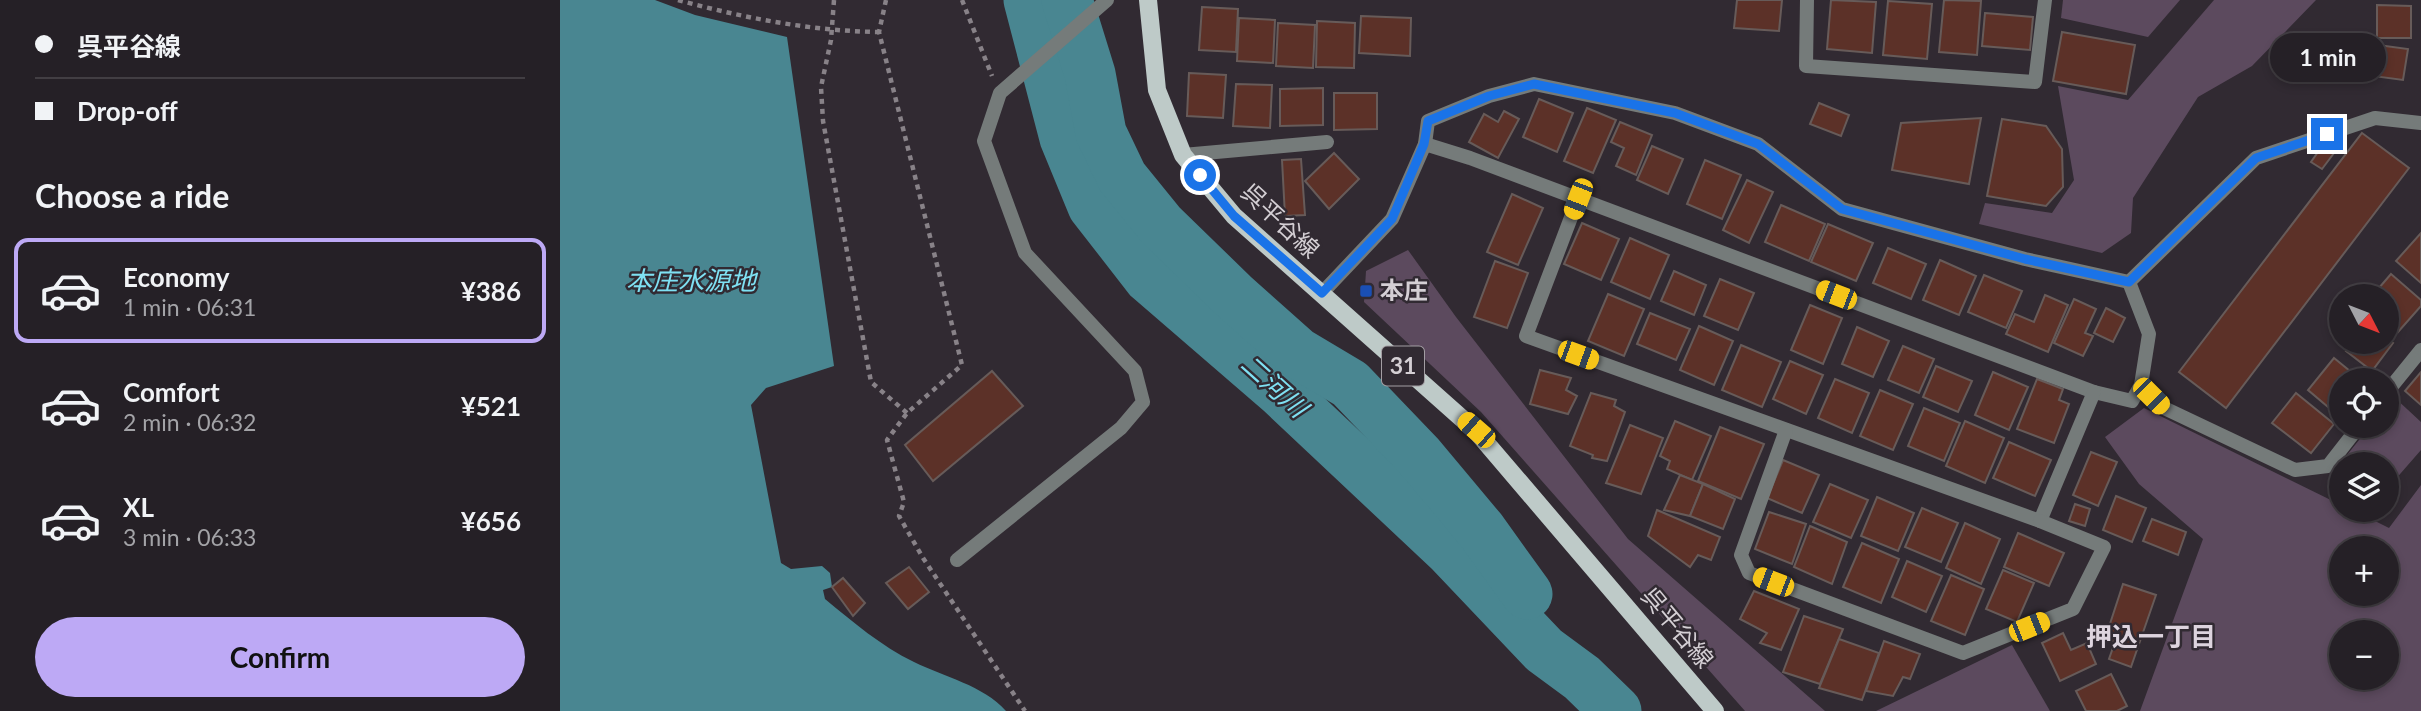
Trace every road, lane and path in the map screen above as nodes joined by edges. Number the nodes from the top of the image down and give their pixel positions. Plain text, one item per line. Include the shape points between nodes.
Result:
1 (678, 0) edge
2 (834, 0) edge
3 (886, 0) edge
4 (962, 0) edge
5 (1107, 0) edge
6 (1148, 0) edge
7 (1807, 0) edge
8 (2045, 0) edge
9 (830, 30) junction
10 (879, 32) junction
11 (1000, 93) junction
12 (2421, 123) edge
13 (1326, 142) dead end
14 (1424, 144) junction
15 (1183, 155) junction
16 (1578, 199) junction
17 (2129, 282) junction
18 (1322, 293) junction
19 (2421, 350) edge
20 (2399, 377) edge
21 (2141, 385) junction
22 (2094, 391) junction
23 (1786, 430) junction
24 (2350, 438) edge
25 (2040, 521) junction
26 (957, 560) dead end
27 (1715, 711) edge

1 - 9 path
2 - 9 path
3 - 10 path
4 - 11 path
5 - 11 street
6 - 15 main road, 呉平谷線 / 31 via 1157,90
7 - 8 street via 1806,66 2035,82
9 - 10 path
9 - 10 path via 821,87 823,121 860,332 871,382 906,414 962,365
11 - 26 street via 984,141 1025,253 1135,371 1143,402 1121,428
12 - 17 street via 2375,118 2256,158
13 - 15 street
14 - 16 street
14 - 17 street via 1428,121 1489,96 1534,84 1587,93 1675,113 1758,144 1842,209
14 - 18 street via 1392,219
15 - 18 main road, 呉平谷線 / 31 via 1234,216
16 - 22 street
16 - 23 street via 1526,336
17 - 21 street via 2149,334
18 - 27 main road, 呉平谷線 / 31 via 1476,430
19 - 20 street
21 - 22 street via 2132,401
21 - 24 street via 2162,407 2295,470 2328,466
22 - 25 street
23 - 25 street
23 - 25 street via 1741,555 1749,573 1963,653 2073,609 2104,547

